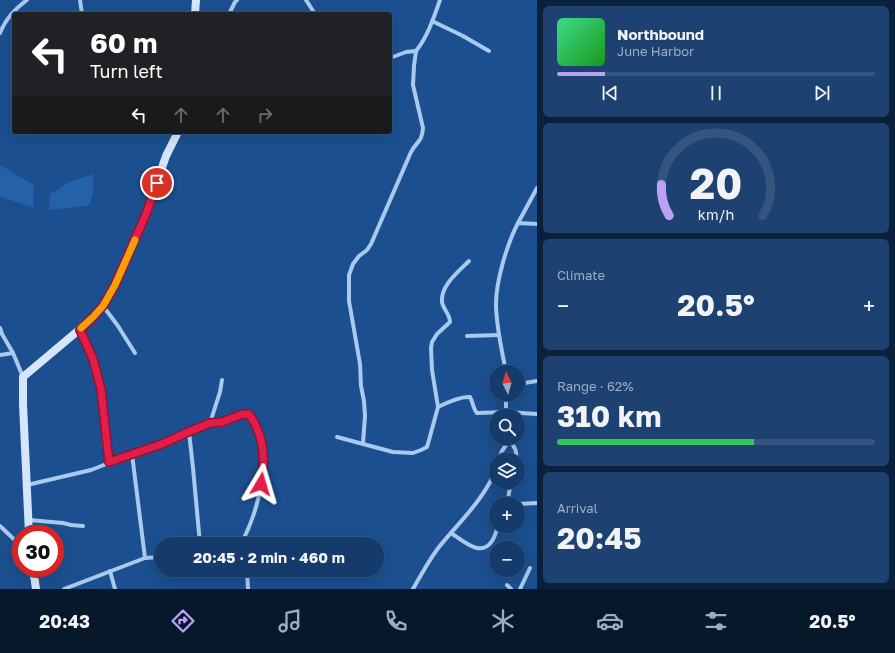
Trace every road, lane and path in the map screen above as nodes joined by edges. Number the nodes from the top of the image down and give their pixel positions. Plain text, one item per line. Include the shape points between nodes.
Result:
1 (27, 0) edge
2 (80, 0) edge
3 (196, 0) edge
4 (237, 0) edge
5 (306, 0) edge
6 (440, 0) edge
7 (14, 12) edge
8 (82, 12) edge
9 (195, 12) edge
10 (230, 12) edge
11 (314, 12) edge
12 (12, 14) edge
13 (432, 21) junction
14 (0, 33) edge
15 (416, 51) junction
16 (489, 51) dead end
17 (392, 57) edge
18 (177, 134) edge
19 (537, 188) edge
20 (518, 223) junction
21 (537, 224) edge
22 (469, 261) dead end
23 (103, 306) junction
24 (0, 328) edge
25 (80, 330) junction
26 (499, 335) junction
27 (467, 336) dead end
28 (13, 353) junction
29 (135, 353) dead end
30 (0, 355) edge
31 (505, 365) edge
32 (23, 377) junction
33 (222, 380) dead end
34 (537, 381) edge
35 (525, 383) edge
36 (438, 407) junction
37 (489, 413) edge
38 (525, 414) edge
39 (537, 414) edge
40 (210, 423) junction
41 (188, 432) junction
42 (337, 437) dead end
43 (363, 443) junction
44 (132, 454) junction
45 (109, 462) junction
46 (489, 483) edge
47 (27, 485) junction
48 (537, 502) edge
49 (525, 503) edge
50 (28, 520) junction
51 (28, 525) edge
52 (0, 526) edge
53 (83, 526) dead end
54 (451, 533) junction
55 (495, 533) edge
56 (12, 537) edge
57 (199, 537) edge
58 (244, 537) edge
59 (154, 557) edge
60 (145, 558) junction
61 (530, 568) dead end
62 (110, 571) junction
63 (34, 577) edge
64 (247, 577) edge
65 (507, 585) dead end
66 (36, 589) edge
67 (64, 589) edge
68 (115, 589) edge
69 (248, 589) edge
70 (413, 589) edge
71 (512, 589) edge
72 (520, 589) edge

1 - 7 street
2 - 8 street
3 - 9 street
4 - 10 street
5 - 11 street
6 - 13 street
12 - 14 street
13 - 15 street
13 - 16 street
15 - 17 street
15 - 43 street via 413,85 423,136 411,152 371,244 353,264 349,275 349,301 364,401
18 - 23 street via 166,156 146,214
19 - 20 street
20 - 21 street
20 - 26 street via 503,263 497,291
22 - 36 street via 443,290 443,307 450,322 437,334 431,348
23 - 25 street
23 - 29 street
24 - 28 street
25 - 32 street
25 - 45 street via 93,359 101,389
26 - 27 street
26 - 31 street
28 - 30 street
28 - 32 street
32 - 47 street
33 - 40 street
34 - 35 street
36 - 37 street via 470,397 477,413
36 - 43 street via 430,440 421,450 413,453 393,452
38 - 39 street
40 - 41 street
40 - 58 street via 249,414 260,432 264,470 255,509
41 - 44 street
41 - 57 street
42 - 43 street
44 - 45 street
44 - 60 street
45 - 47 street via 91,470
46 - 54 street
47 - 50 street
48 - 49 street
50 - 51 street
50 - 53 street
52 - 56 street
54 - 55 street via 474,548 481,548 492,541
54 - 70 street
59 - 60 street
60 - 62 street
61 - 72 street
62 - 67 street
62 - 68 street
63 - 66 street
64 - 69 street
65 - 71 street

